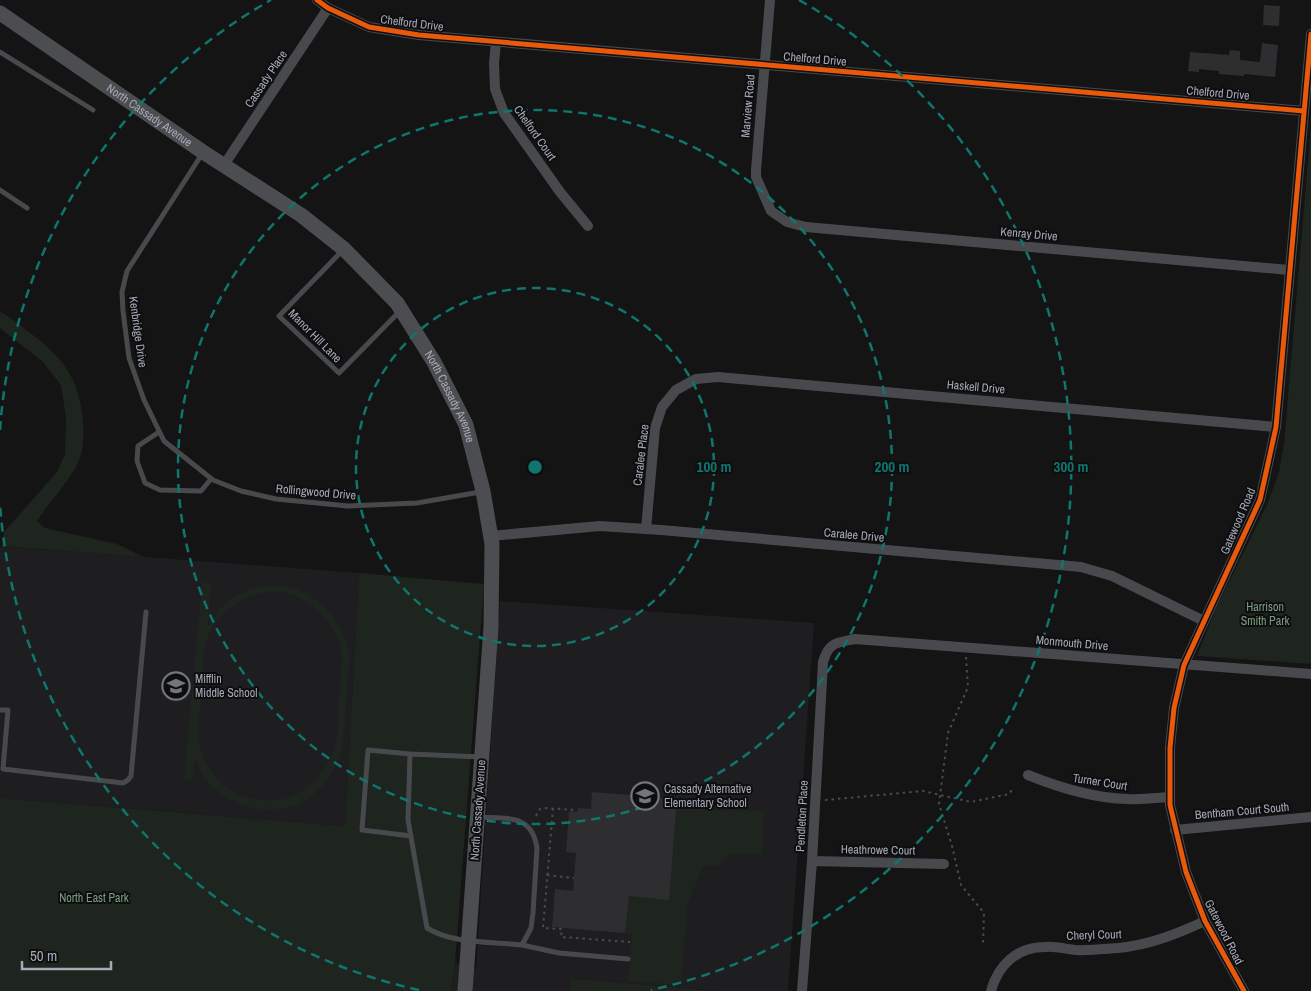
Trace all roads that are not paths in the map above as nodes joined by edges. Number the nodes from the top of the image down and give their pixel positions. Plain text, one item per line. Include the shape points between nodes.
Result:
1 (317, 0) edge
2 (770, 0) edge
3 (328, 8) junction
4 (3, 17) edge
5 (1311, 34) edge
6 (496, 42) junction
7 (0, 52) edge
8 (764, 65) junction
9 (93, 110) dead end
10 (1308, 111) edge
11 (203, 152) junction
12 (224, 165) junction
13 (0, 190) edge
14 (27, 208) dead end
15 (771, 211) joint
16 (588, 226) dead end
17 (344, 249) junction
18 (1289, 270) junction
19 (400, 310) junction
20 (676, 390) joint
21 (1276, 426) junction
22 (160, 432) junction
23 (164, 441) joint
24 (211, 478) junction
25 (483, 491) junction
26 (646, 529) junction
27 (490, 536) junction
28 (146, 612) dead end
29 (1204, 621) junction
30 (832, 644) joint
31 (1184, 665) junction
32 (1311, 674) edge
33 (0, 710) edge
34 (410, 754) junction
35 (482, 757) junction
36 (1028, 775) dead end
37 (1170, 797) junction
38 (477, 817) junction
39 (1311, 817) edge
40 (1175, 830) junction
41 (411, 836) junction
42 (812, 862) junction
43 (944, 864) dead end
44 (1205, 922) junction
45 (469, 940) junction
46 (522, 945) junction
47 (628, 959) dead end
48 (465, 991) edge
49 (802, 991) edge
50 (991, 991) edge
51 (1244, 991) edge

1 - 3 street, Chelford Drive
2 - 8 street, Marview Road
3 - 6 street, Chelford Drive via 369,27
3 - 12 street, Cassady Place
4 - 11 main road, North Cassady Avenue
5 - 10 street, Gatewood Road
6 - 8 street, Chelford Drive
6 - 16 street, Chelford Court via 495,89 504,113
7 - 9 lane
8 - 10 street, Chelford Drive
8 - 15 street, Marview Road via 756,177
10 - 18 street, Gatewood Road
11 - 12 main road, North Cassady Avenue
11 - 22 lane, Kenbridge Drive via 127,271 122,292 129,358
12 - 17 main road, North Cassady Avenue via 301,215
13 - 14 lane
15 - 18 street, Kenray Drive via 787,222 806,227
17 - 19 main road, North Cassady Avenue via 397,303
17 - 19 lane, Manor Hill Lane via 279,316 339,374
18 - 21 street, Gatewood Road
19 - 25 main road, North Cassady Avenue via 434,362 466,425
20 - 21 street, Haskell Drive via 696,379 718,377
20 - 26 street, Caralee Place via 662,407 655,428
21 - 29 street, Gatewood Road via 1260,500
22 - 23 lane, Kenbridge Drive
22 - 24 lane via 138,446 137,461 145,483 160,490 201,491
23 - 24 lane, Rollingwood Drive
24 - 25 lane, Rollingwood Drive via 241,491 276,499 348,506 417,503
25 - 27 main road, North Cassady Avenue
26 - 27 street, Caralee Drive via 600,526
26 - 29 street, Caralee Drive via 1081,567 1112,576
27 - 35 main road, North Cassady Avenue via 491,627
28 - 33 lane via 131,776 128,780 123,783 3,769 8,710
29 - 31 street, Gatewood Road
30 - 31 street, Monmouth Drive via 855,639
30 - 42 street, Pendleton Place via 823,662
31 - 32 street, Monmouth Drive
31 - 37 street, Gatewood Road via 1174,708
34 - 35 lane
34 - 41 lane via 408,820
34 - 41 lane via 368,750 362,830
35 - 38 main road, North Cassady Avenue
36 - 37 street, Turner Court via 1097,797
37 - 40 street, Gatewood Road
38 - 45 main road, North Cassady Avenue
38 - 46 lane via 519,820 527,824 536,838 533,913
39 - 40 street, Bentham Court South
40 - 44 street, Gatewood Road via 1186,872
41 - 45 lane via 427,928 439,935
42 - 43 street, Heathrowe Court
42 - 49 street, Pendleton Place
44 - 50 street, Cheryl Court via 1173,936 1118,948 1027,949 1012,956 1002,966
44 - 51 street, Gatewood Road
45 - 46 lane
45 - 48 main road, North Cassady Avenue
46 - 47 lane via 559,953

